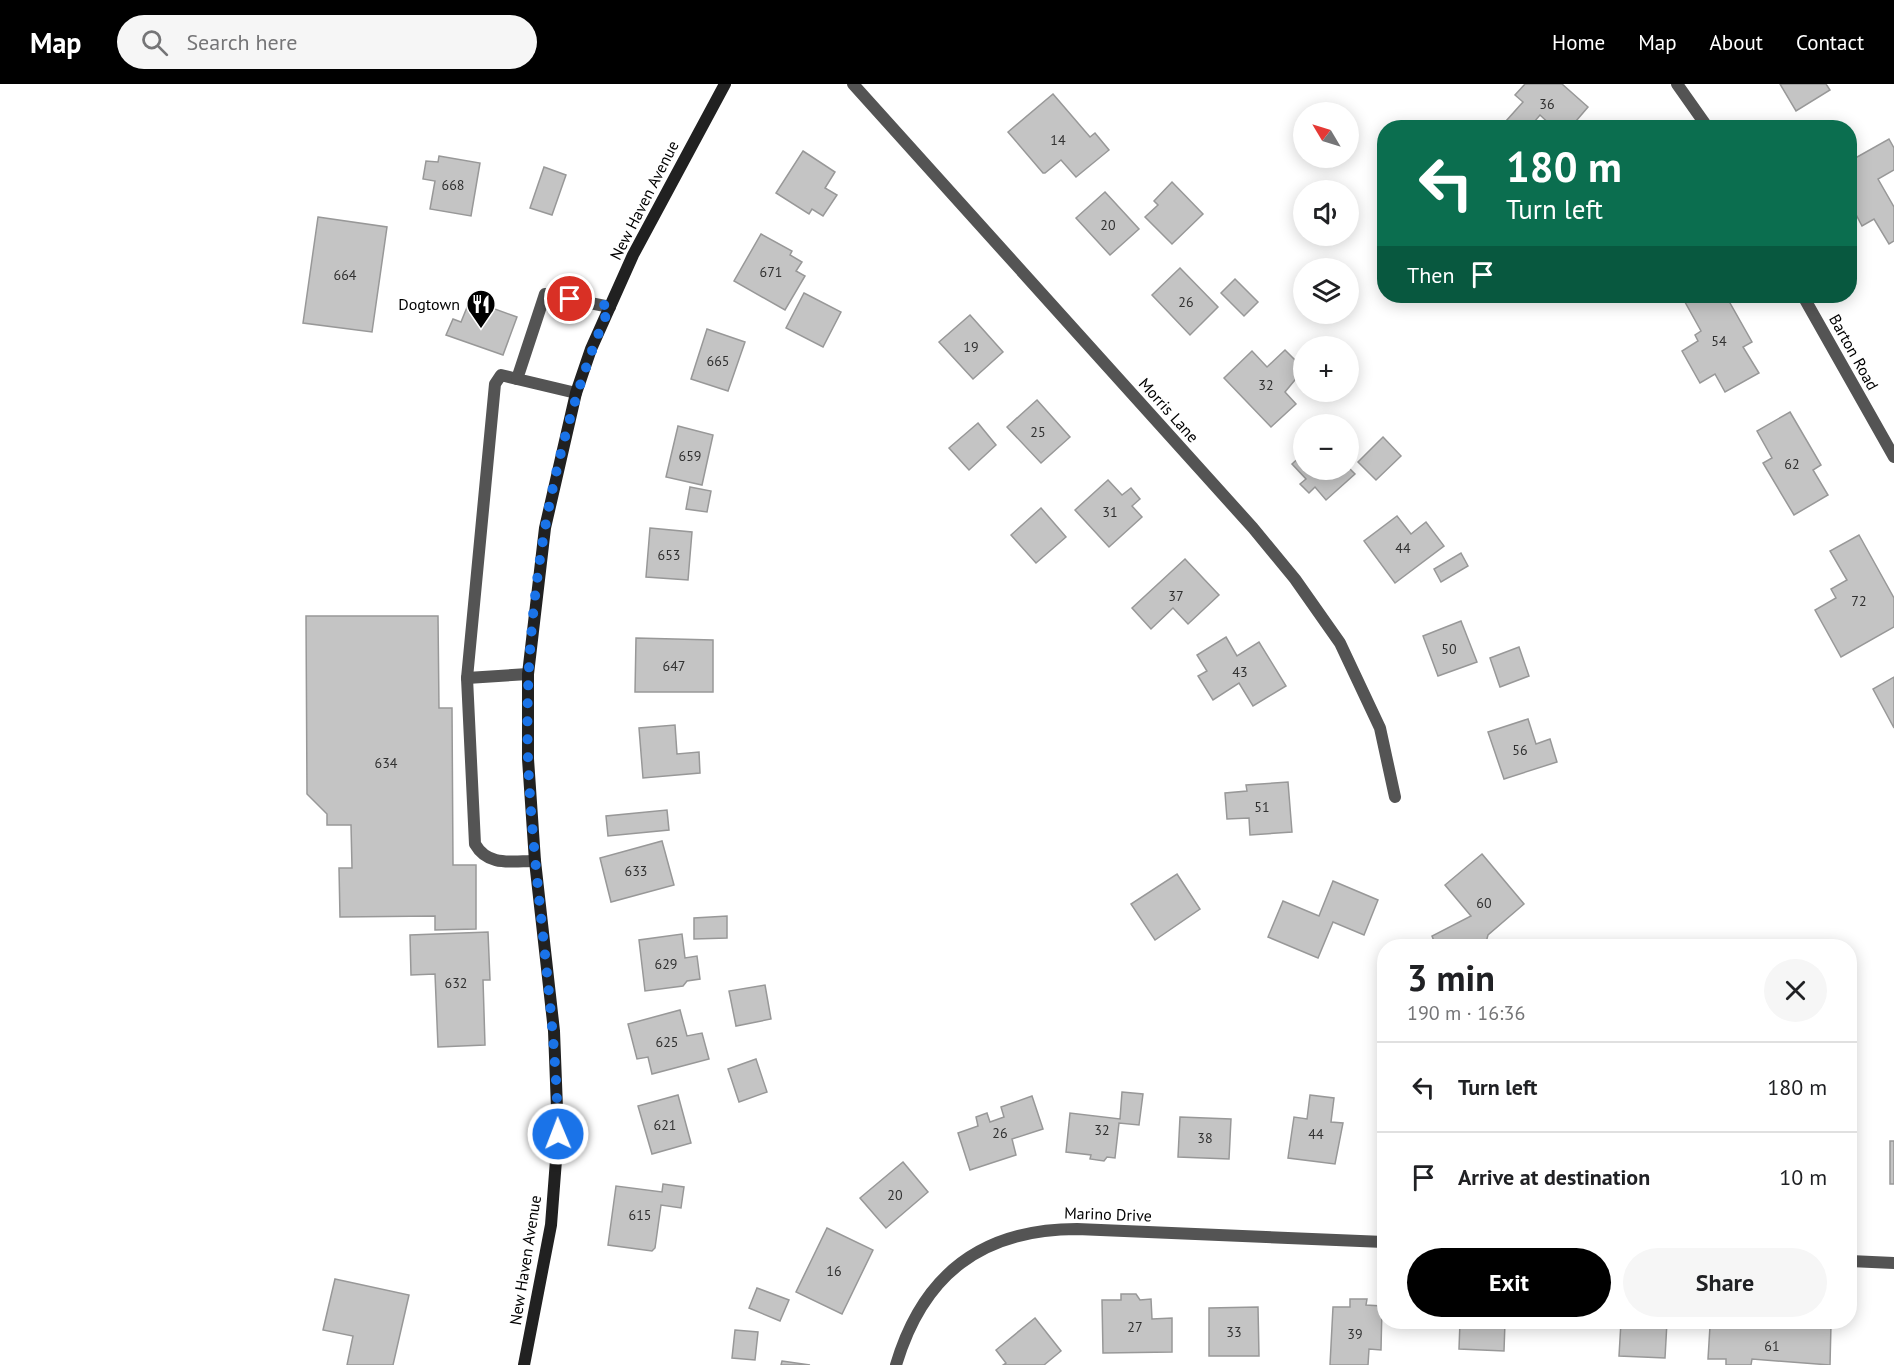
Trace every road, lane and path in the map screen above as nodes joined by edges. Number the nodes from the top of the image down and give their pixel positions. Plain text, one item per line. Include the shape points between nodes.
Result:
1 (725, 84) edge
2 (853, 84) edge
3 (1677, 84) edge
4 (1702, 120) edge
5 (1807, 303) edge
6 (610, 306) junction
7 (517, 379) junction
8 (576, 393) junction
9 (1894, 457) edge
10 (528, 674) junction
11 (467, 678) junction
12 (1395, 797) dead end
13 (535, 861) junction
14 (1377, 1242) edge
15 (1857, 1261) edge
16 (1894, 1263) edge
17 (524, 1365) edge
18 (896, 1365) edge

1 - 6 main road, New Haven Avenue
2 - 12 street, Morris Lane via 1295,579 1340,643 1380,728
3 - 4 street
5 - 9 street, Barton Road
6 - 7 street via 545,294
6 - 8 main road, New Haven Avenue
7 - 8 street
7 - 11 street via 501,375 495,384
8 - 10 main road, New Haven Avenue via 545,528
10 - 11 street
10 - 13 main road, New Haven Avenue via 528,759
11 - 13 street via 475,844 481,855 493,861
13 - 17 main road, New Haven Avenue via 554,1031 558,1134 551,1225
14 - 18 street, Marino Drive via 1077,1229 1027,1232 985,1247 937,1284 902,1343
15 - 16 street

